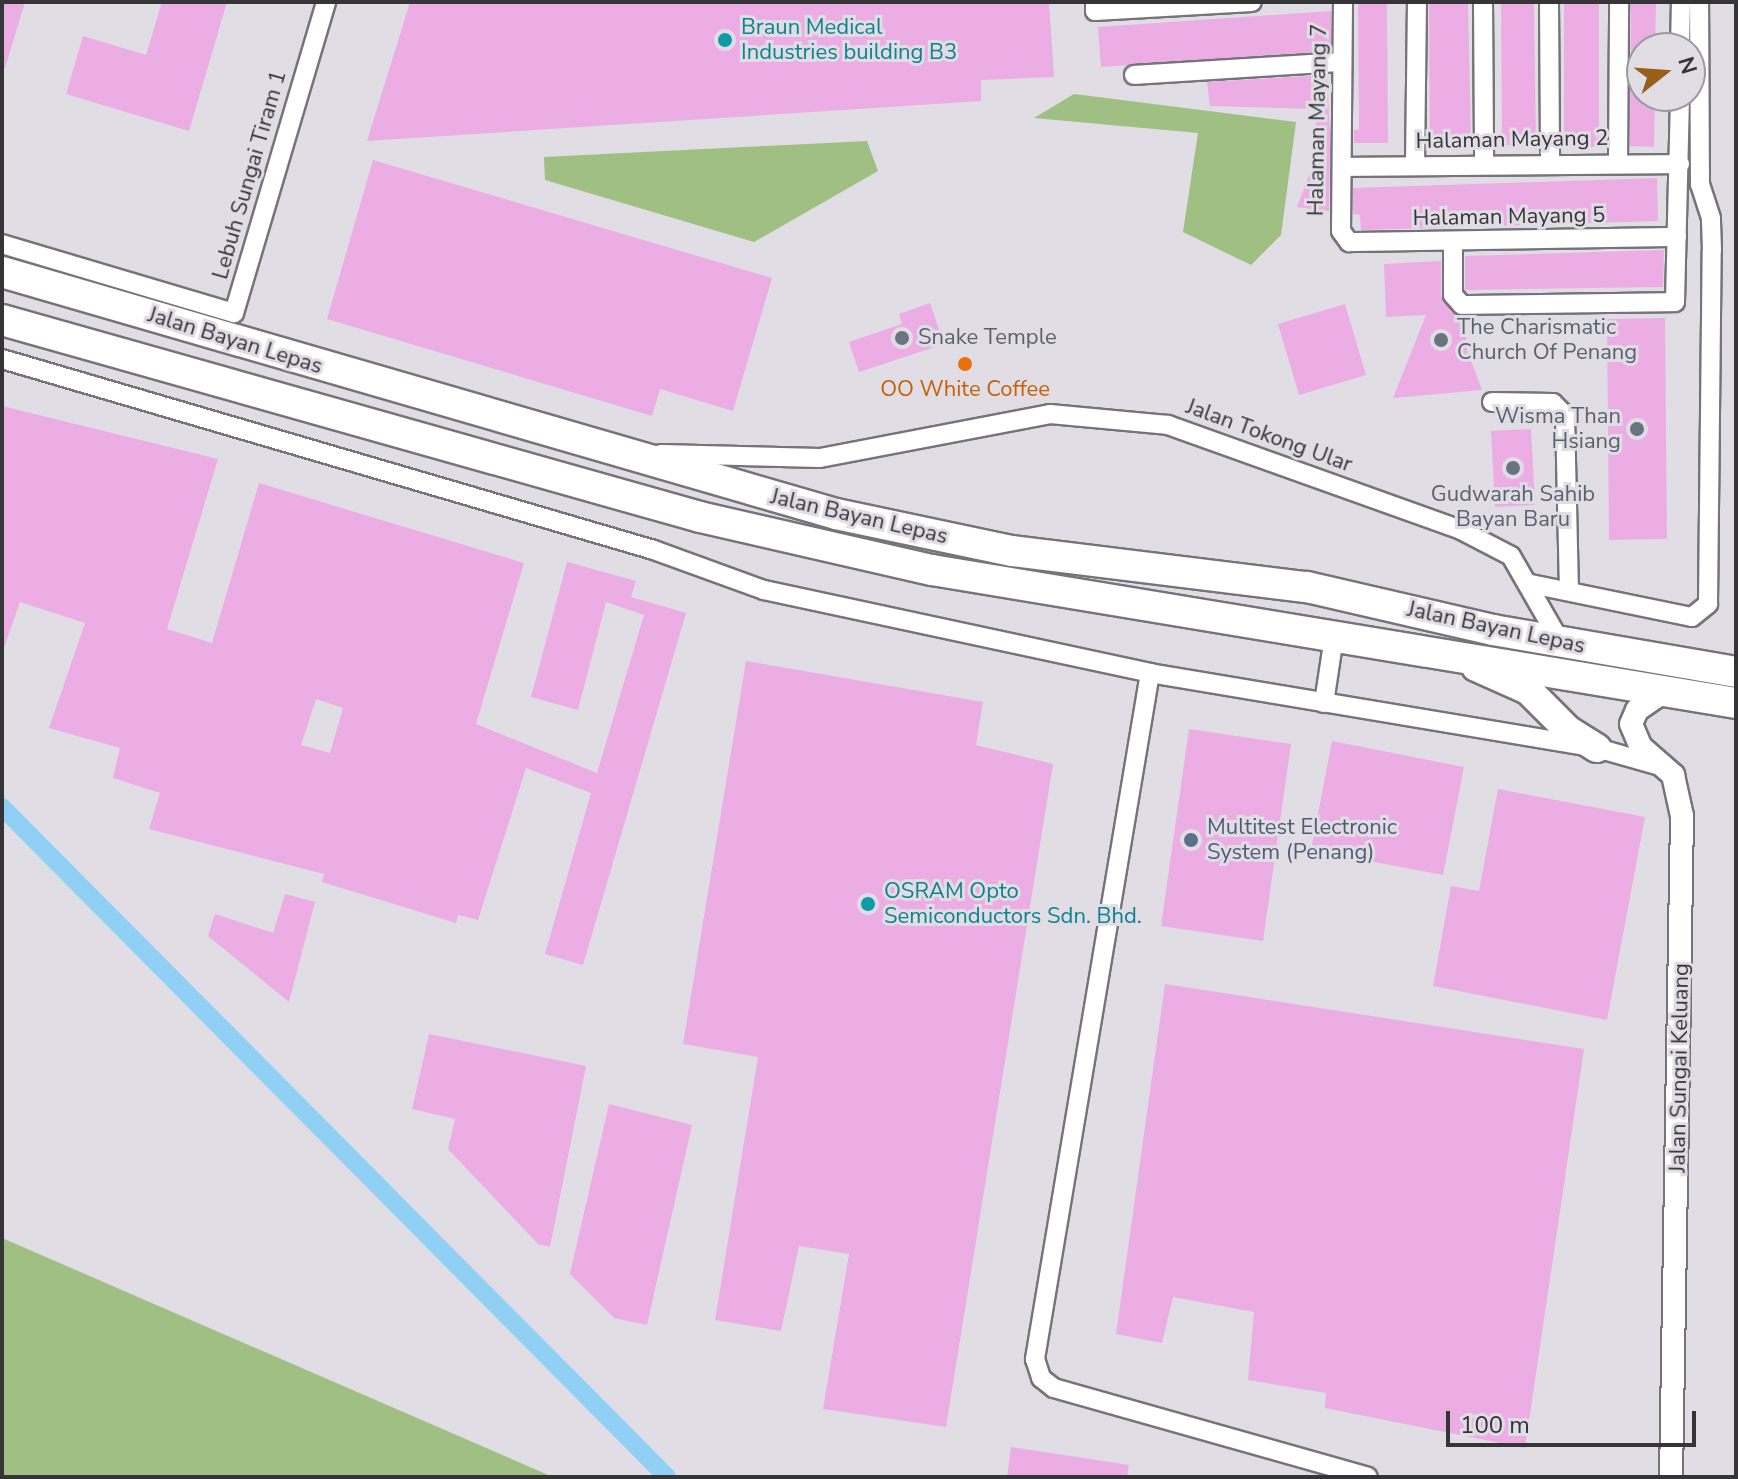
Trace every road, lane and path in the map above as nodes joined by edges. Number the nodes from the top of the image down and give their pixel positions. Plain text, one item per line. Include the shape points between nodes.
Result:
1 (326, 2) edge
2 (1095, 2) edge
3 (1252, 2) edge
4 (1343, 2) edge
5 (1417, 2) edge
6 (1483, 2) edge
7 (1549, 2) edge
8 (1619, 2) edge
9 (1681, 2) edge
10 (1699, 2) edge
11 (1680, 32) edge
12 (1342, 62) junction
13 (1134, 75) dead end
14 (1680, 112) edge
15 (1699, 152) junction
16 (1680, 157) junction
17 (1550, 162) junction
18 (1618, 163) junction
19 (1484, 164) junction
20 (1415, 165) junction
21 (1346, 167) junction
22 (1343, 237) joint
23 (1453, 243) junction
24 (1677, 243) junction
25 (2, 244) edge
26 (1712, 250) junction
27 (2, 272) edge
28 (2, 320) edge
29 (2, 359) edge
30 (1492, 402) dead end
31 (614, 454) junction
32 (1531, 584) junction
33 (1569, 589) junction
34 (1334, 637) junction
35 (1561, 643) junction
36 (1439, 654) junction
37 (1724, 670) edge
38 (1150, 673) junction
39 (1662, 693) junction
40 (1721, 701) edge
41 (1324, 703) junction
42 (1597, 748) junction
43 (1660, 766) junction
44 (1368, 1477) edge
45 (1671, 1477) edge

1 - 25 street, Lebuh Sungai Tiram 1 via 234,313
2 - 3 street via 1095,11
4 - 12 street, Halaman Mayang 7
5 - 20 street
6 - 19 street
7 - 17 street
8 - 18 street
9 - 11 street
10 - 15 street
12 - 13 street
12 - 21 street, Halaman Mayang 7
14 - 16 street
15 - 16 street, Halaman Mayang 2
15 - 26 street
16 - 18 street, Halaman Mayang 2
16 - 24 street
17 - 18 street, Halaman Mayang 2
17 - 19 street, Halaman Mayang 2
19 - 20 street, Halaman Mayang 2
20 - 21 street, Halaman Mayang 2
21 - 22 street, Halaman Mayang 7
22 - 23 street, Halaman Mayang 5
23 - 24 street, Halaman Mayang 5
23 - 24 street via 1453,295 1462,305 1675,302
24 - 26 street, Halaman Mayang 5
26 - 33 street via 1708,604 1692,617
27 - 31 highway, Jalan Bayan Lepas
28 - 34 highway, Jalan Bayan Lepas via 700,517 932,570
29 - 38 street via 654,550 764,590
30 - 33 street via 1553,403 1565,415
31 - 32 street, Jalan Tokong Ular via 820,458 1050,414 1168,425 1461,530 1511,556
31 - 35 highway, Jalan Bayan Lepas via 836,514 1012,551 1307,587
32 - 33 street
32 - 35 street, Jalan Tokong Ular
34 - 36 highway, Jalan Bayan Lepas
34 - 41 street
35 - 37 highway, Jalan Bayan Lepas
36 - 39 highway, Jalan Bayan Lepas
36 - 42 main road via 1528,690 1568,730
38 - 41 street
38 - 44 street via 1035,1359 1041,1378 1054,1388
39 - 40 highway, Jalan Bayan Lepas
39 - 43 street, Jalan Sungai Keluang via 1637,710 1631,724 1634,738
41 - 42 street
42 - 43 street
43 - 45 street, Jalan Sungai Keluang via 1678,784 1682,816

